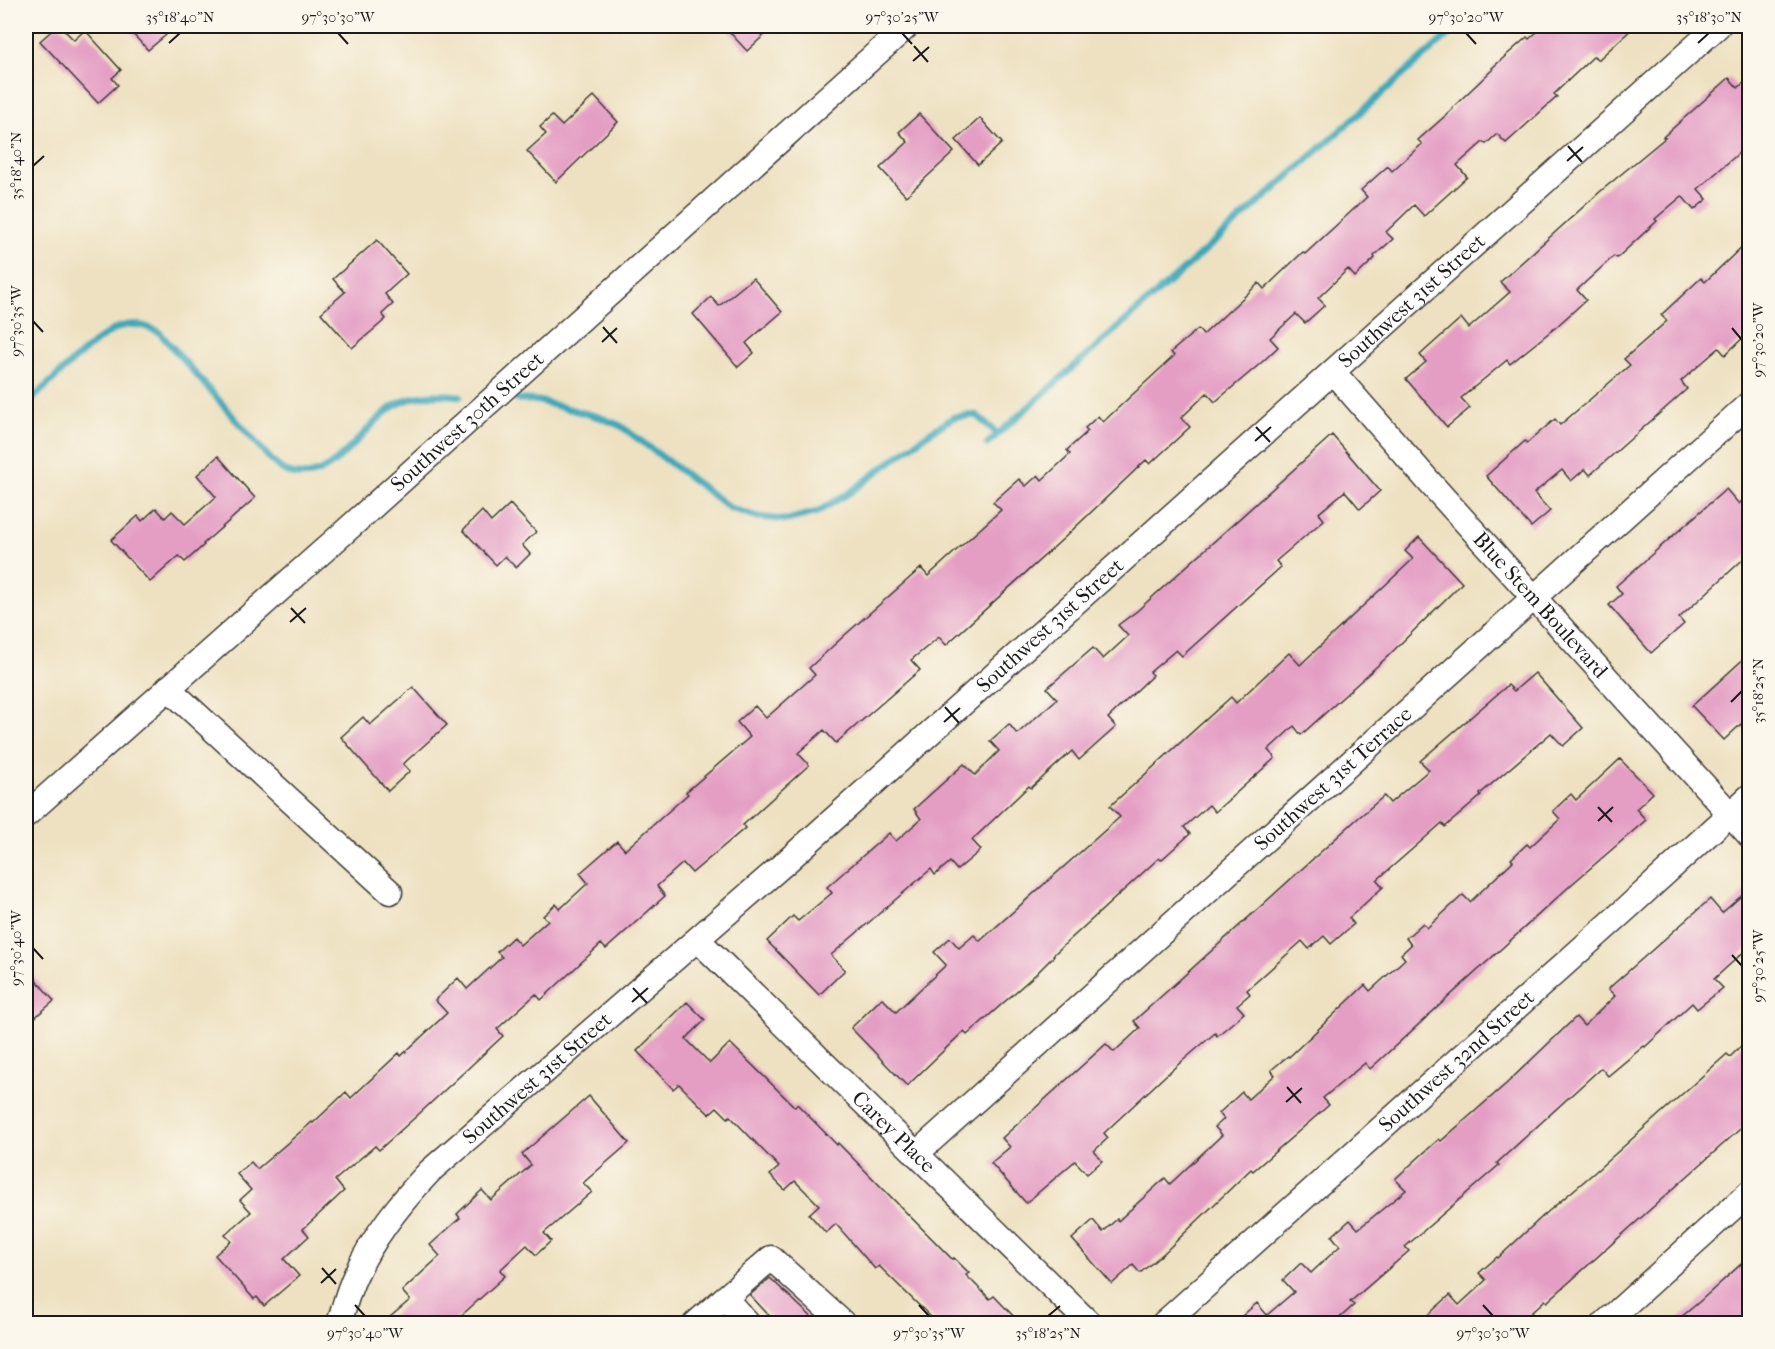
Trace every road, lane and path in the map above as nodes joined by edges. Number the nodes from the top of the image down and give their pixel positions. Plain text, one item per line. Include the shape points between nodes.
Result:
1 (907, 26) edge
2 (1718, 26) edge
3 (1333, 372) junction
4 (1749, 403) edge
5 (1534, 596) junction
6 (168, 688) junction
7 (1749, 796) edge
8 (1730, 814) junction
9 (26, 816) edge
10 (1749, 836) edge
11 (390, 892) dead end
12 (698, 940) junction
13 (916, 1154) junction
14 (1749, 1192) edge
15 (725, 1298) junction
16 (339, 1323) edge
17 (695, 1323) edge
18 (748, 1323) edge
19 (844, 1323) edge
20 (1090, 1323) edge
21 (1163, 1323) edge
22 (1604, 1323) edge

1 - 6 street, Southwest 30th Street
2 - 3 street, Southwest 31st Street
3 - 5 street, Blue Stem Boulevard
3 - 12 street, Southwest 31st Street
4 - 5 street, Southwest 31st Terrace
5 - 8 street, Blue Stem Boulevard
5 - 13 street, Southwest 31st Terrace
6 - 9 street, Southwest 30th Street
6 - 11 street
7 - 8 street, Southwest 32nd Street
8 - 10 street, Blue Stem Boulevard
8 - 21 street, Southwest 32nd Street
12 - 13 street, Carey Place
12 - 16 street, Southwest 31st Street via 417,1185 379,1233 355,1275
13 - 20 street, Carey Place
14 - 22 street
15 - 17 street
15 - 18 street
15 - 19 street via 771,1258

